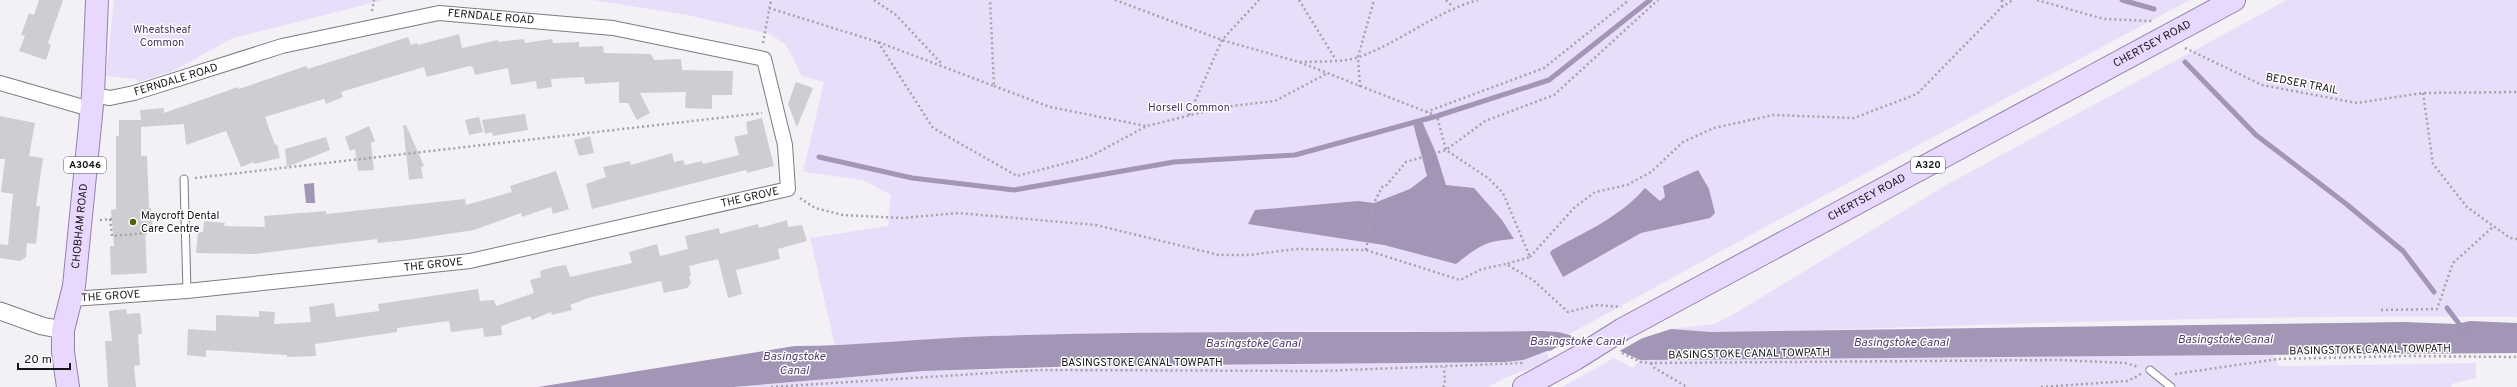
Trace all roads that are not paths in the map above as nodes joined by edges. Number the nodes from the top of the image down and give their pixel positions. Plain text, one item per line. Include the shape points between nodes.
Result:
1 (97, 0) edge
2 (2234, 0) edge
3 (0, 83) edge
4 (91, 102) junction
5 (184, 179) road end
6 (789, 187) joint
7 (187, 292) junction
8 (72, 299) junction
9 (0, 311) edge
10 (63, 330) junction
11 (2150, 370) road end
12 (66, 384) edge
13 (1524, 387) edge
14 (2171, 387) edge

1 - 4 main road, CHOBHAM ROAD / A3046
2 - 13 main road, CHERTSEY ROAD / A320, bridge via 1623,330
3 - 4 street, FERNDALE ROAD
4 - 6 street, FERNDALE ROAD via 134,93 282,46 439,13 613,28 764,59 785,145
4 - 8 main road, CHOBHAM ROAD / A3046
5 - 7 lane
6 - 7 street, THE GROVE via 470,261
7 - 8 street, THE GROVE
8 - 10 main road, CHOBHAM ROAD / A3046
9 - 10 street via 42,326
10 - 12 main road, CHOBHAM ROAD / A3046
11 - 14 lane

